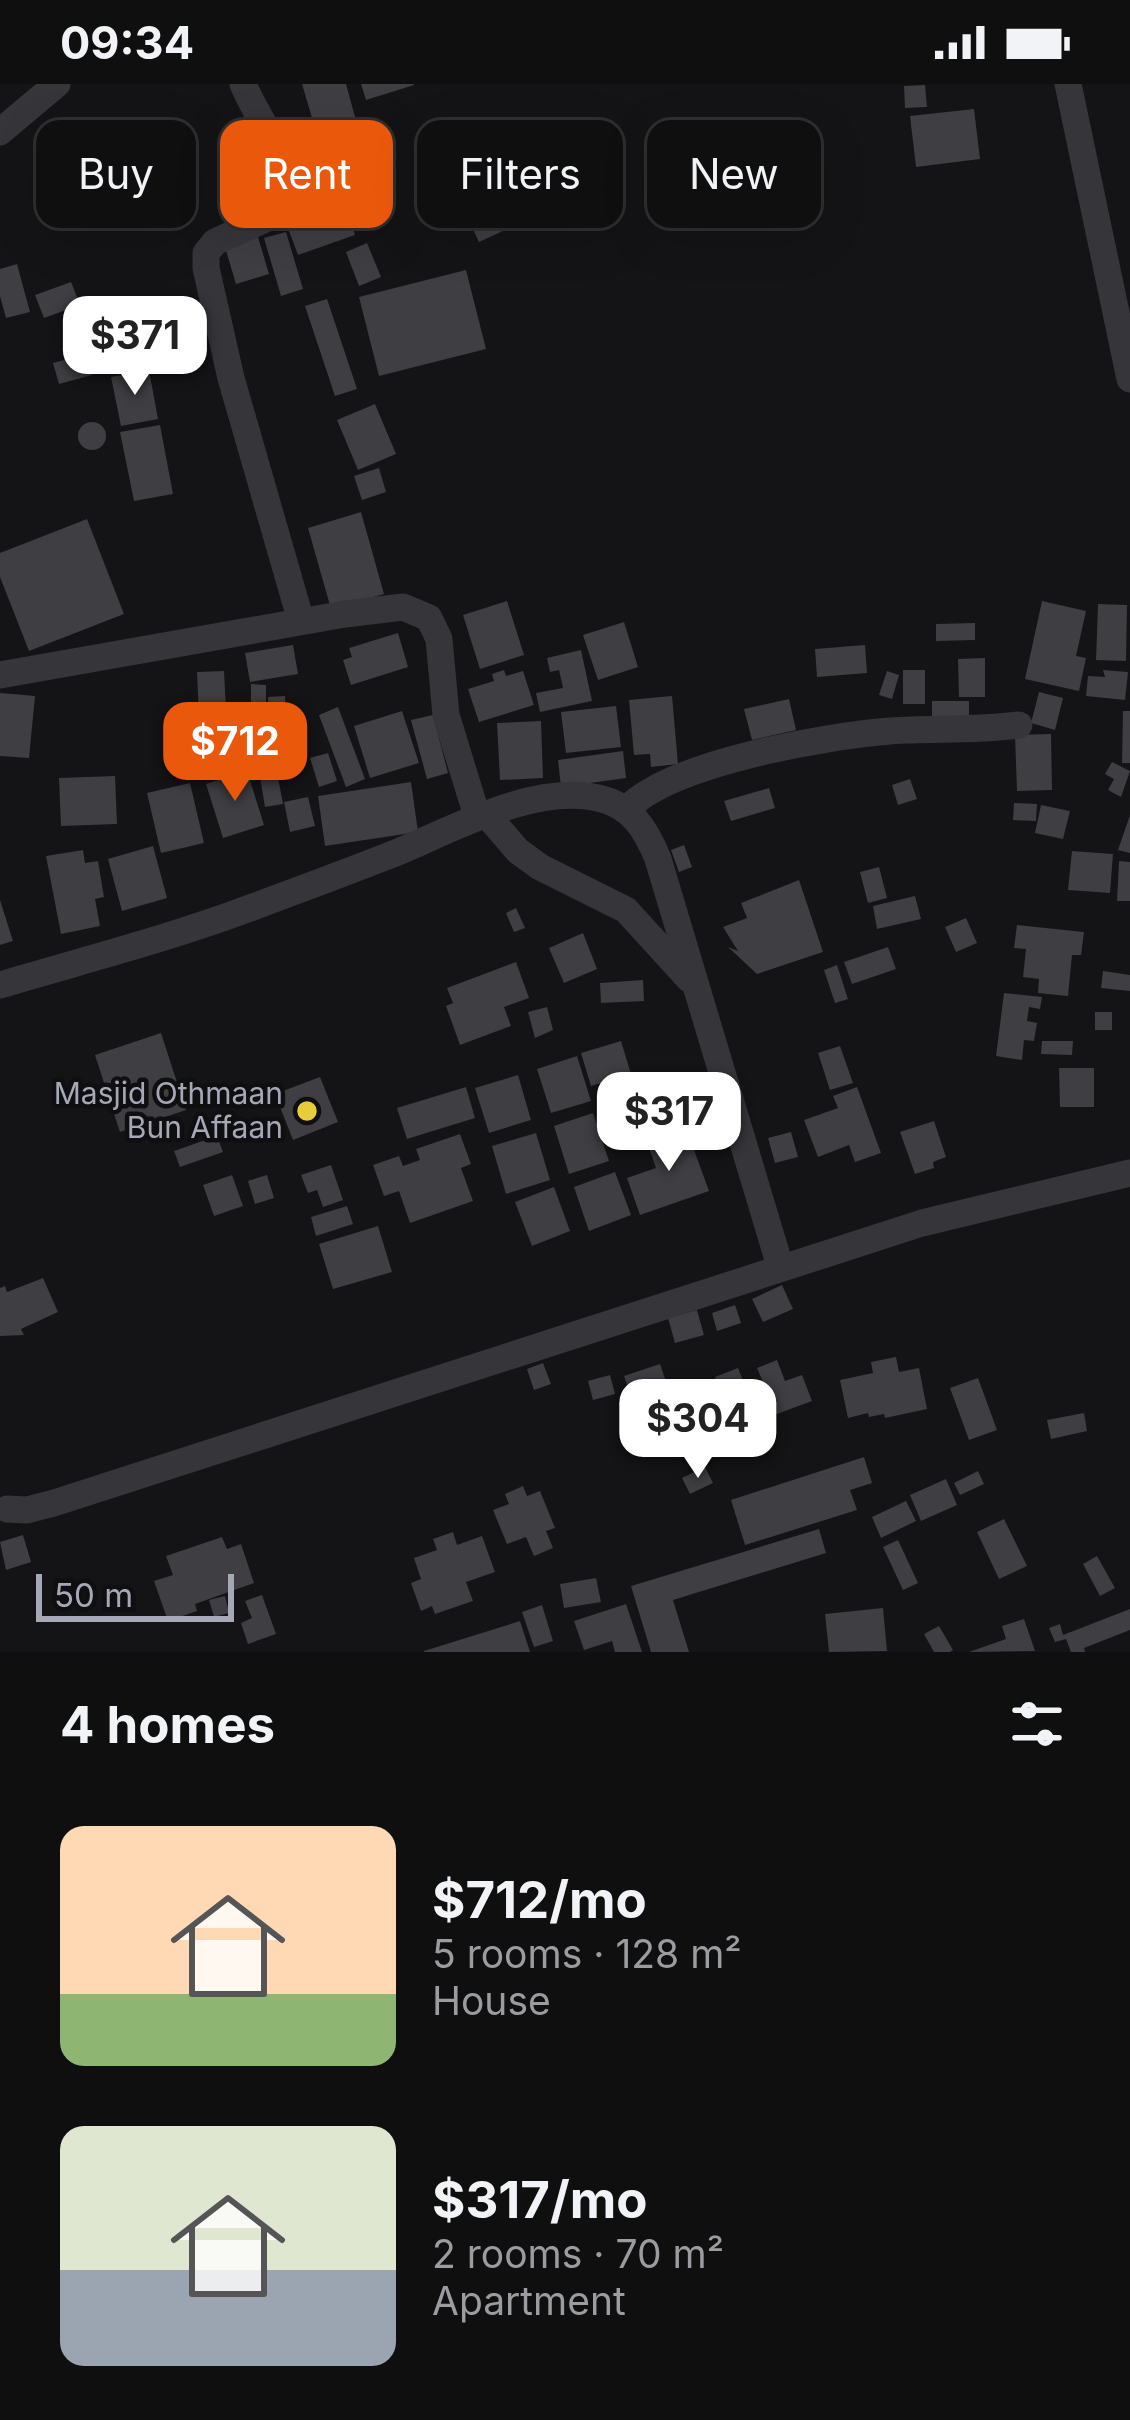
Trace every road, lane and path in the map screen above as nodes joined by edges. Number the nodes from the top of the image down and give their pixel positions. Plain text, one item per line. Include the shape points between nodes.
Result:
1 (57, 84) edge
2 (243, 84) edge
3 (1068, 84) edge
4 (0, 132) edge
5 (1130, 379) edge
6 (301, 621) junction
7 (0, 675) edge
8 (1019, 724) dead end
9 (627, 809) junction
10 (482, 815) junction
11 (0, 985) edge
12 (697, 988) junction
13 (1130, 1173) edge
14 (780, 1266) junction
15 (7, 1509) dead end

1 - 4 street
2 - 6 street via 300,203 215,242 206,268
3 - 5 street
6 - 7 street
6 - 10 street via 404,607 429,618 439,639 446,715
8 - 9 street via 809,744 677,777
9 - 10 street via 564,796
9 - 12 street via 648,832
10 - 11 street via 249,909
10 - 12 street via 539,867 626,910
12 - 14 street
13 - 14 street via 922,1222
14 - 15 street via 54,1503

